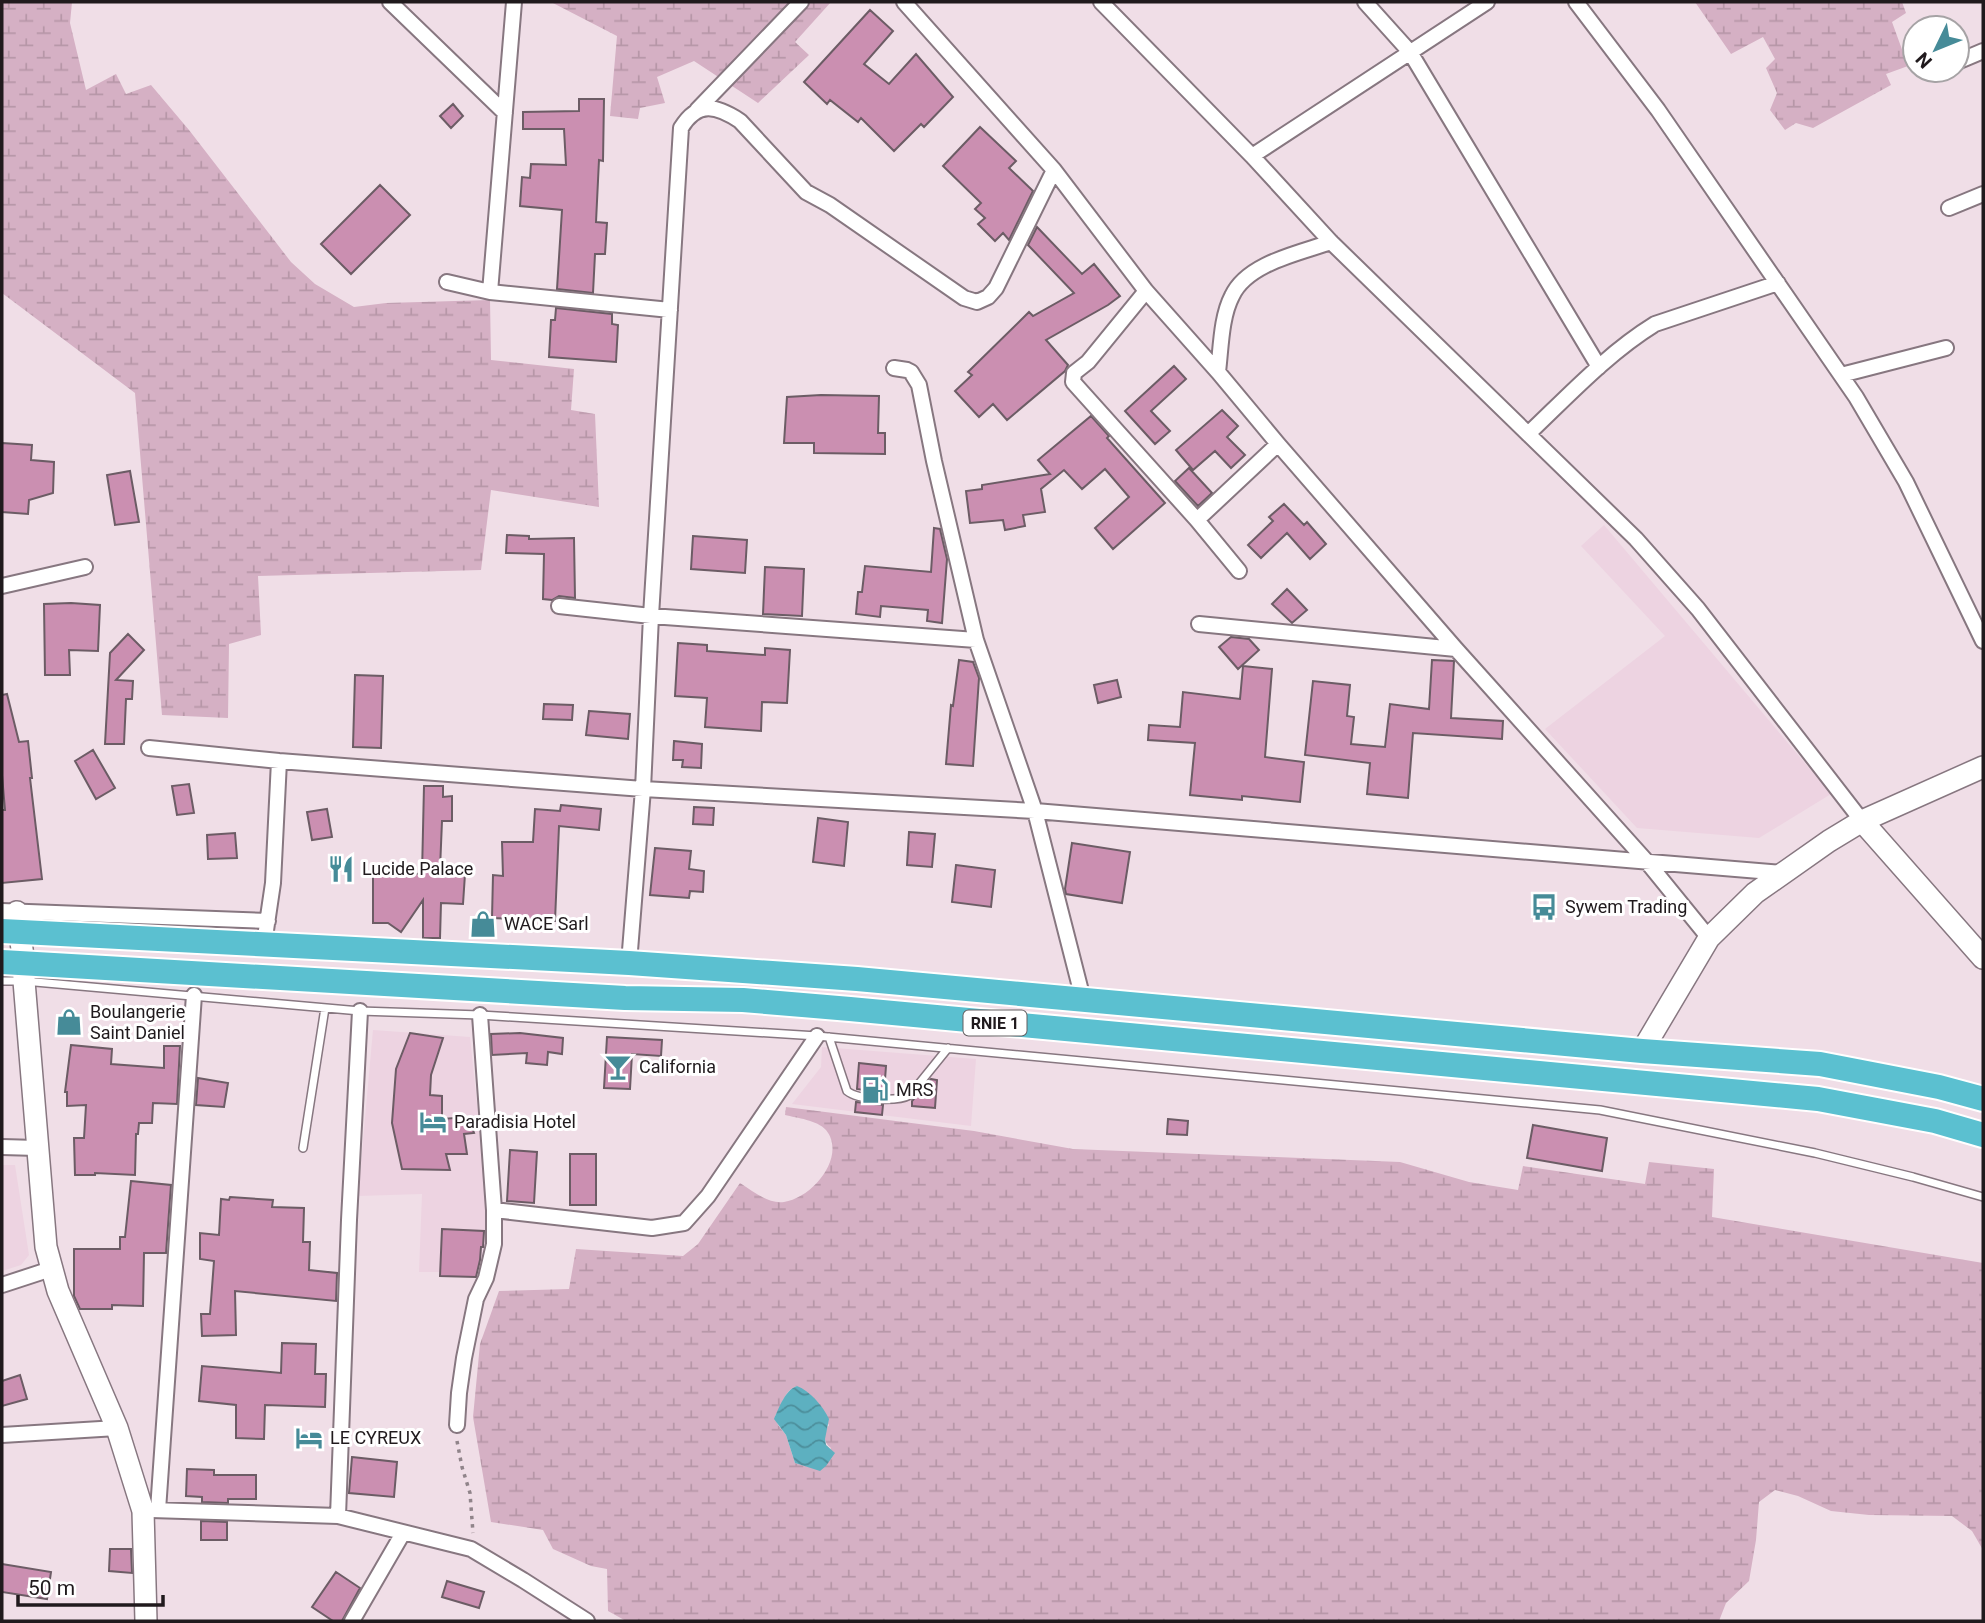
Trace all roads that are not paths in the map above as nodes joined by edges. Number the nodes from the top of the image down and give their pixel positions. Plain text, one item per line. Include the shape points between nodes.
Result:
1 (390, 2) edge
2 (514, 2) edge
3 (801, 2) edge
4 (904, 2) edge
5 (1101, 2) edge
6 (1365, 2) edge
7 (1487, 2) edge
8 (1576, 2) edge
9 (1410, 52) junction
10 (697, 110) junction
11 (505, 113) junction
12 (1252, 156) junction
13 (1054, 170) junction
14 (1983, 194) edge
15 (1950, 208) dead end
16 (1331, 242) junction
17 (447, 282) dead end
18 (1778, 284) junction
19 (1146, 291) junction
20 (489, 292) junction
21 (670, 310) junction
22 (1946, 348) dead end
23 (894, 368) dead end
24 (1599, 368) junction
25 (1219, 372) junction
26 (1841, 375) junction
27 (1528, 434) junction
28 (1278, 444) junction
29 (1197, 520) junction
30 (85, 568) dead end
31 (1239, 571) dead end
32 (2, 586) edge
33 (559, 606) dead end
34 (651, 616) junction
35 (1199, 624) dead end
36 (976, 640) junction
37 (1983, 642) edge
38 (1456, 649) junction
39 (149, 748) dead end
40 (279, 761) junction
41 (1983, 767) edge
42 (643, 789) junction
43 (1035, 811) junction
44 (1863, 821) junction
45 (1648, 863) junction
46 (1783, 873) junction
47 (10, 922) edge
48 (266, 932) junction
49 (1709, 938) junction
50 (1983, 958) edge
51 (629, 962) junction
52 (16, 969) edge
53 (2, 981) edge
54 (194, 996) junction
55 (1083, 999) junction
56 (325, 1008) junction
57 (360, 1011) junction
58 (480, 1015) junction
59 (823, 1036) junction
60 (947, 1048) junction
61 (1642, 1051) junction
62 (1983, 1099) edge
63 (1983, 1135) edge
64 (2, 1147) edge
65 (37, 1148) junction
66 (303, 1148) dead end
67 (1983, 1197) edge
68 (494, 1210) junction
69 (51, 1269) junction
70 (2, 1285) edge
71 (457, 1425) road end
72 (117, 1428) junction
73 (2, 1435) edge
74 (151, 1511) junction
75 (338, 1516) junction
76 (404, 1533) junction
77 (146, 1621) edge
78 (352, 1621) edge
79 (587, 1621) edge

1 - 11 street
2 - 11 street
3 - 10 street
4 - 13 street
5 - 12 street
6 - 9 street
7 - 9 street
8 - 18 street via 1658,110
9 - 12 street
9 - 24 street
10 - 13 street via 727,113 740,121 806,192 964,298 977,302 996,288
10 - 21 street via 681,128
11 - 20 street
12 - 16 street
13 - 19 street
14 - 15 street
16 - 25 street via 1265,265 1245,278 1232,296 1223,327
16 - 27 street
17 - 20 street
18 - 24 street via 1655,324
18 - 26 street
19 - 25 street
19 - 29 street via 1074,373 1073,382
20 - 21 street
21 - 34 street
22 - 26 street
23 - 36 street via 911,372 919,385
24 - 27 street
25 - 28 street
26 - 37 street via 1906,482
27 - 44 street via 1636,539 1690,600
28 - 29 street
28 - 38 street
29 - 31 street
30 - 32 street
33 - 34 street
34 - 36 street
34 - 42 street
35 - 38 street
36 - 43 street
38 - 45 street
39 - 40 street
40 - 42 street
40 - 48 street
41 - 44 main road
42 - 43 street
42 - 51 street
43 - 45 street
43 - 55 street
44 - 46 main road
44 - 50 main road
45 - 46 street
45 - 49 street
46 - 49 main road
47 - 48 highway, RNIE 1
47 - 52 main road
48 - 51 highway, RNIE 1
49 - 61 main road
51 - 55 highway, RNIE 1
52 - 53 lane
52 - 54 lane
52 - 63 highway, RNIE 1 via 743,1000 850,1009 1818,1099
52 - 65 main road
54 - 56 lane
54 - 74 street
55 - 61 highway, RNIE 1
56 - 57 lane
56 - 66 lane
57 - 58 lane
57 - 75 street
58 - 59 lane
58 - 68 street
59 - 60 lane
59 - 60 lane via 854,1096 902,1099 910,1095
59 - 68 street via 684,1223 652,1228
60 - 67 lane via 1600,1110 1815,1153
61 - 62 highway, RNIE 1 via 1820,1063
64 - 65 street
65 - 69 main road
68 - 71 street via 495,1244 476,1300
69 - 70 street
69 - 72 main road
72 - 73 street
72 - 74 main road
74 - 75 street
74 - 77 main road
75 - 76 street
76 - 78 street
76 - 79 street via 471,1549

